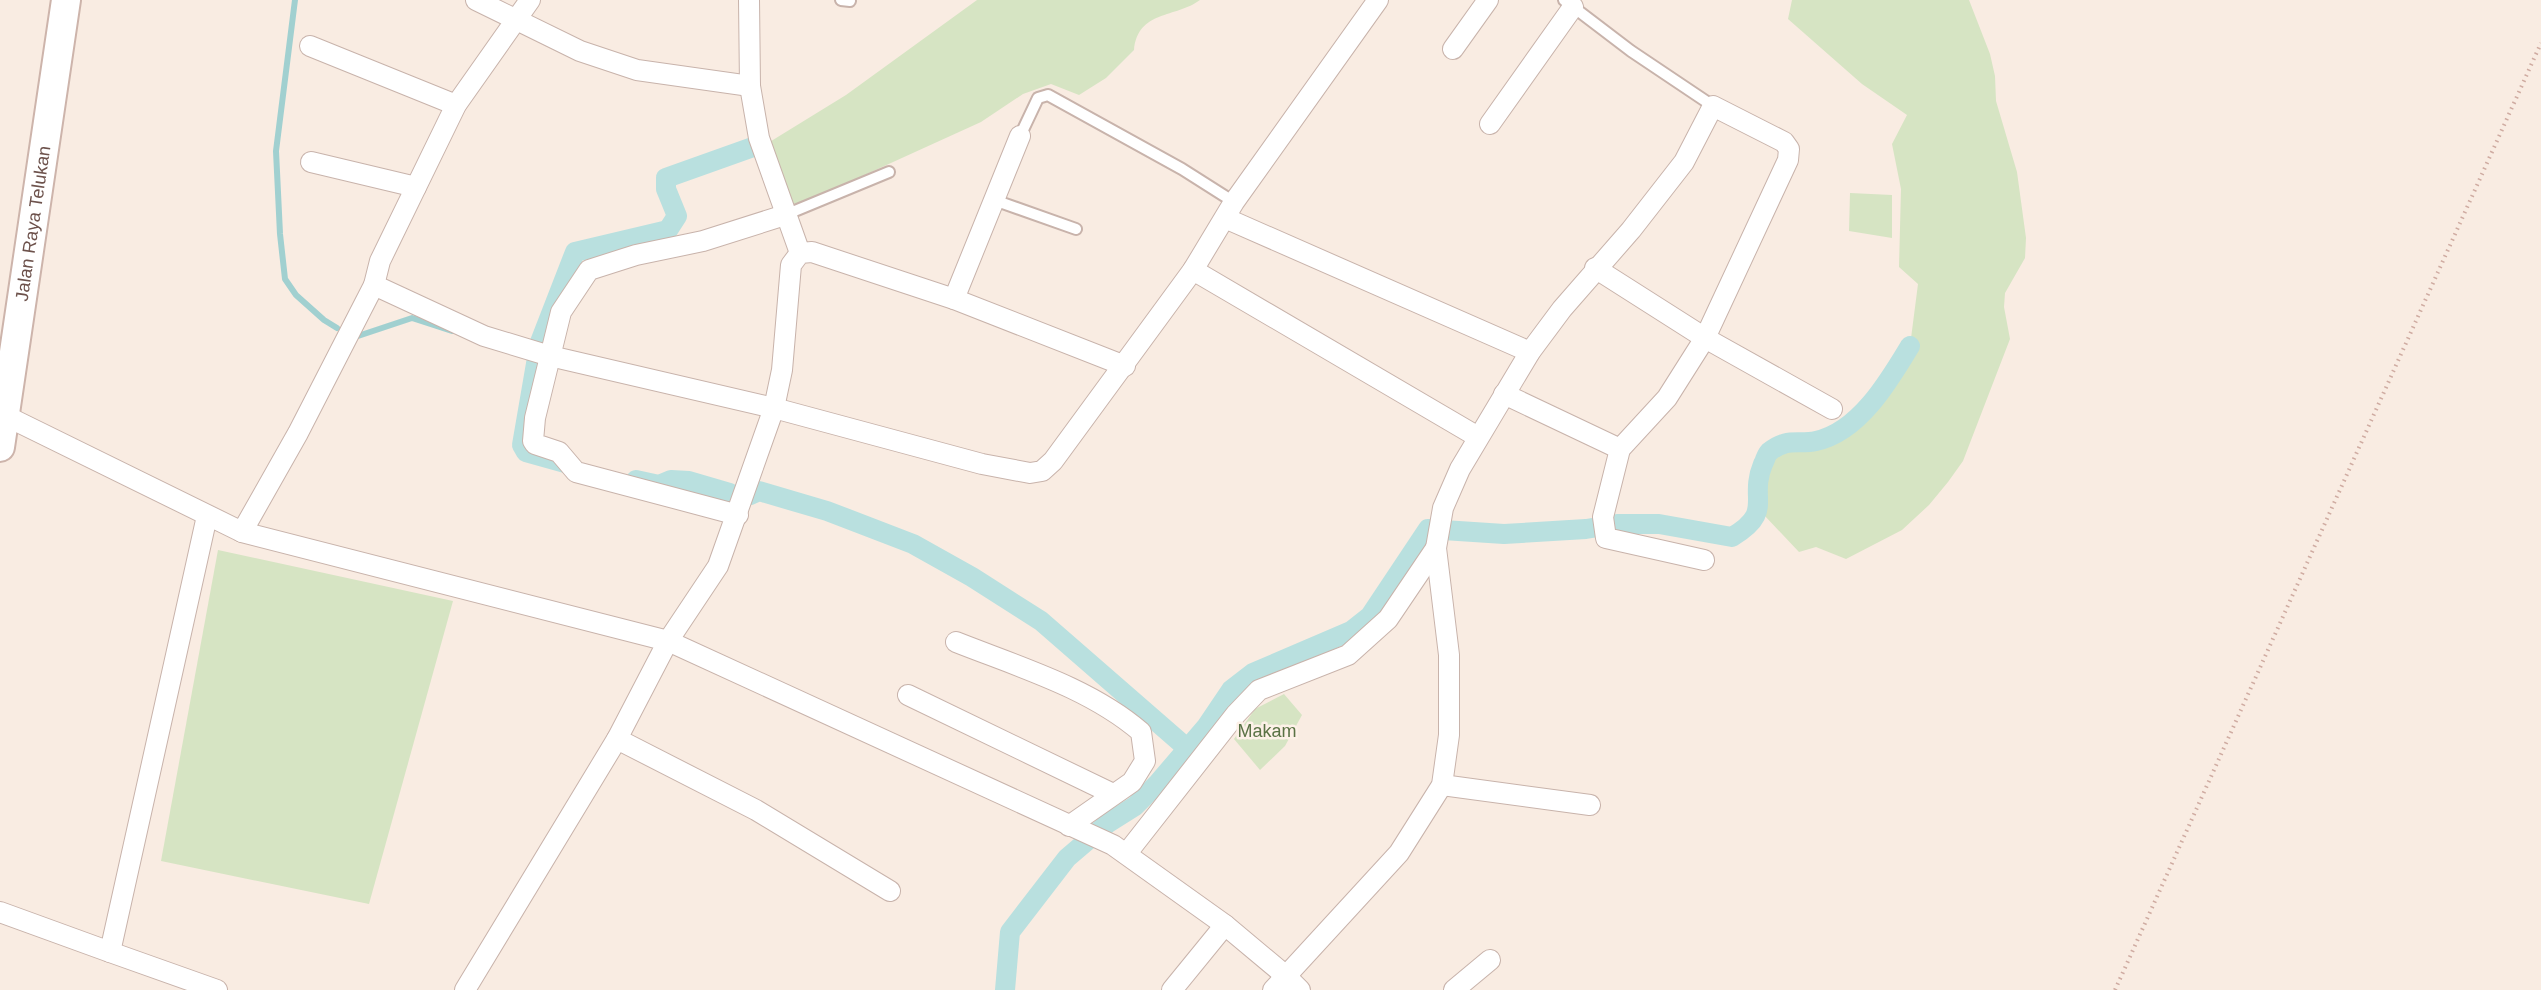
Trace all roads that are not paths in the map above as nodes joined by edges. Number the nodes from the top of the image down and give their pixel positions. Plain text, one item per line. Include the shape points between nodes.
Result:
1 (66, 0) edge
2 (476, 0) edge
3 (530, 0) edge
4 (749, 0) edge
5 (1378, 0) edge
6 (1488, 0) edge
7 (1569, 4) edge
8 (518, 19) junction
9 (310, 46) dead end
10 (1453, 50) dead end
11 (750, 86) junction
12 (456, 105) junction
13 (1713, 106) junction
14 (1490, 124) dead end
15 (1020, 136) joint
16 (311, 162) dead end
17 (889, 172) dead end
18 (416, 187) junction
19 (994, 200) junction
20 (1230, 210) junction
21 (785, 215) junction
22 (1076, 229) dead end
23 (800, 253) junction
24 (1595, 268) junction
25 (1193, 270) junction
26 (374, 285) junction
27 (954, 299) junction
28 (1705, 338) junction
29 (1530, 352) junction
30 (550, 356) junction
31 (1125, 366) junction
32 (1504, 394) junction
33 (774, 408) junction
34 (1832, 409) dead end
35 (3, 414) edge
36 (1478, 437) junction
37 (0, 447) edge
38 (1620, 449) junction
39 (738, 515) junction
40 (207, 516) junction
41 (242, 532) junction
42 (1437, 538) junction
43 (1704, 560) dead end
44 (668, 641) junction
45 (956, 642) dead end
46 (908, 695) dead end
47 (617, 738) junction
48 (1442, 785) junction
49 (1113, 794) junction
50 (1590, 805) dead end
51 (1078, 830) junction
52 (1120, 849) junction
53 (890, 891) dead end
54 (0, 912) edge
55 (1225, 925) junction
56 (110, 952) junction
57 (1490, 960) dead end
58 (1279, 983) edge
59 (217, 990) edge
60 (465, 990) edge
61 (1172, 990) edge
62 (1300, 990) edge
63 (1454, 990) edge

1 - 35 main road, Jalan Raya Telukan
2 - 8 street
3 - 8 street
4 - 11 street
5 - 20 street
6 - 10 street
7 - 13 lane
7 - 14 street
8 - 11 street via 580,51 637,70
8 - 12 street
9 - 12 street
11 - 21 street via 759,138
12 - 18 street
13 - 24 street via 1684,162 1631,230
13 - 28 street via 1784,142 1789,149 1788,160
15 - 19 street
15 - 20 lane via 1038,98 1048,95 1182,169
16 - 18 street
17 - 21 lane
18 - 26 street via 380,261
19 - 22 lane
19 - 27 street
20 - 25 street
20 - 29 street
21 - 23 street
21 - 30 street via 589,270 561,312
23 - 27 street via 812,252
23 - 33 street via 791,265 782,370
24 - 28 street
24 - 29 street
25 - 31 street
25 - 36 street
26 - 30 street via 484,336
26 - 41 street
27 - 31 street
28 - 34 street
28 - 38 street via 1667,398
29 - 32 street
30 - 33 street
30 - 39 street via 535,418 536,444 567,461 576,472
31 - 33 street via 1053,461 1042,471 1030,473
32 - 36 street
32 - 38 street
33 - 39 street
35 - 37 main road, Jalan Raya Telukan
35 - 40 street
36 - 42 street via 1450,489
38 - 43 street via 1603,525 1606,538
39 - 44 street via 718,566
40 - 41 street
40 - 56 street
41 - 44 street
42 - 48 street via 1449,655 1449,735
42 - 52 street via 1388,620 1348,655 1259,690
44 - 47 street
44 - 51 street
45 - 49 street via 1119,713 1142,732 1145,761 1132,782
46 - 49 street
47 - 53 street via 756,810
47 - 60 street
48 - 50 street
48 - 58 street via 1398,853
49 - 51 street
51 - 52 street
52 - 55 street
54 - 56 street
55 - 58 street
55 - 61 street
56 - 59 street
57 - 63 street
58 - 62 street

